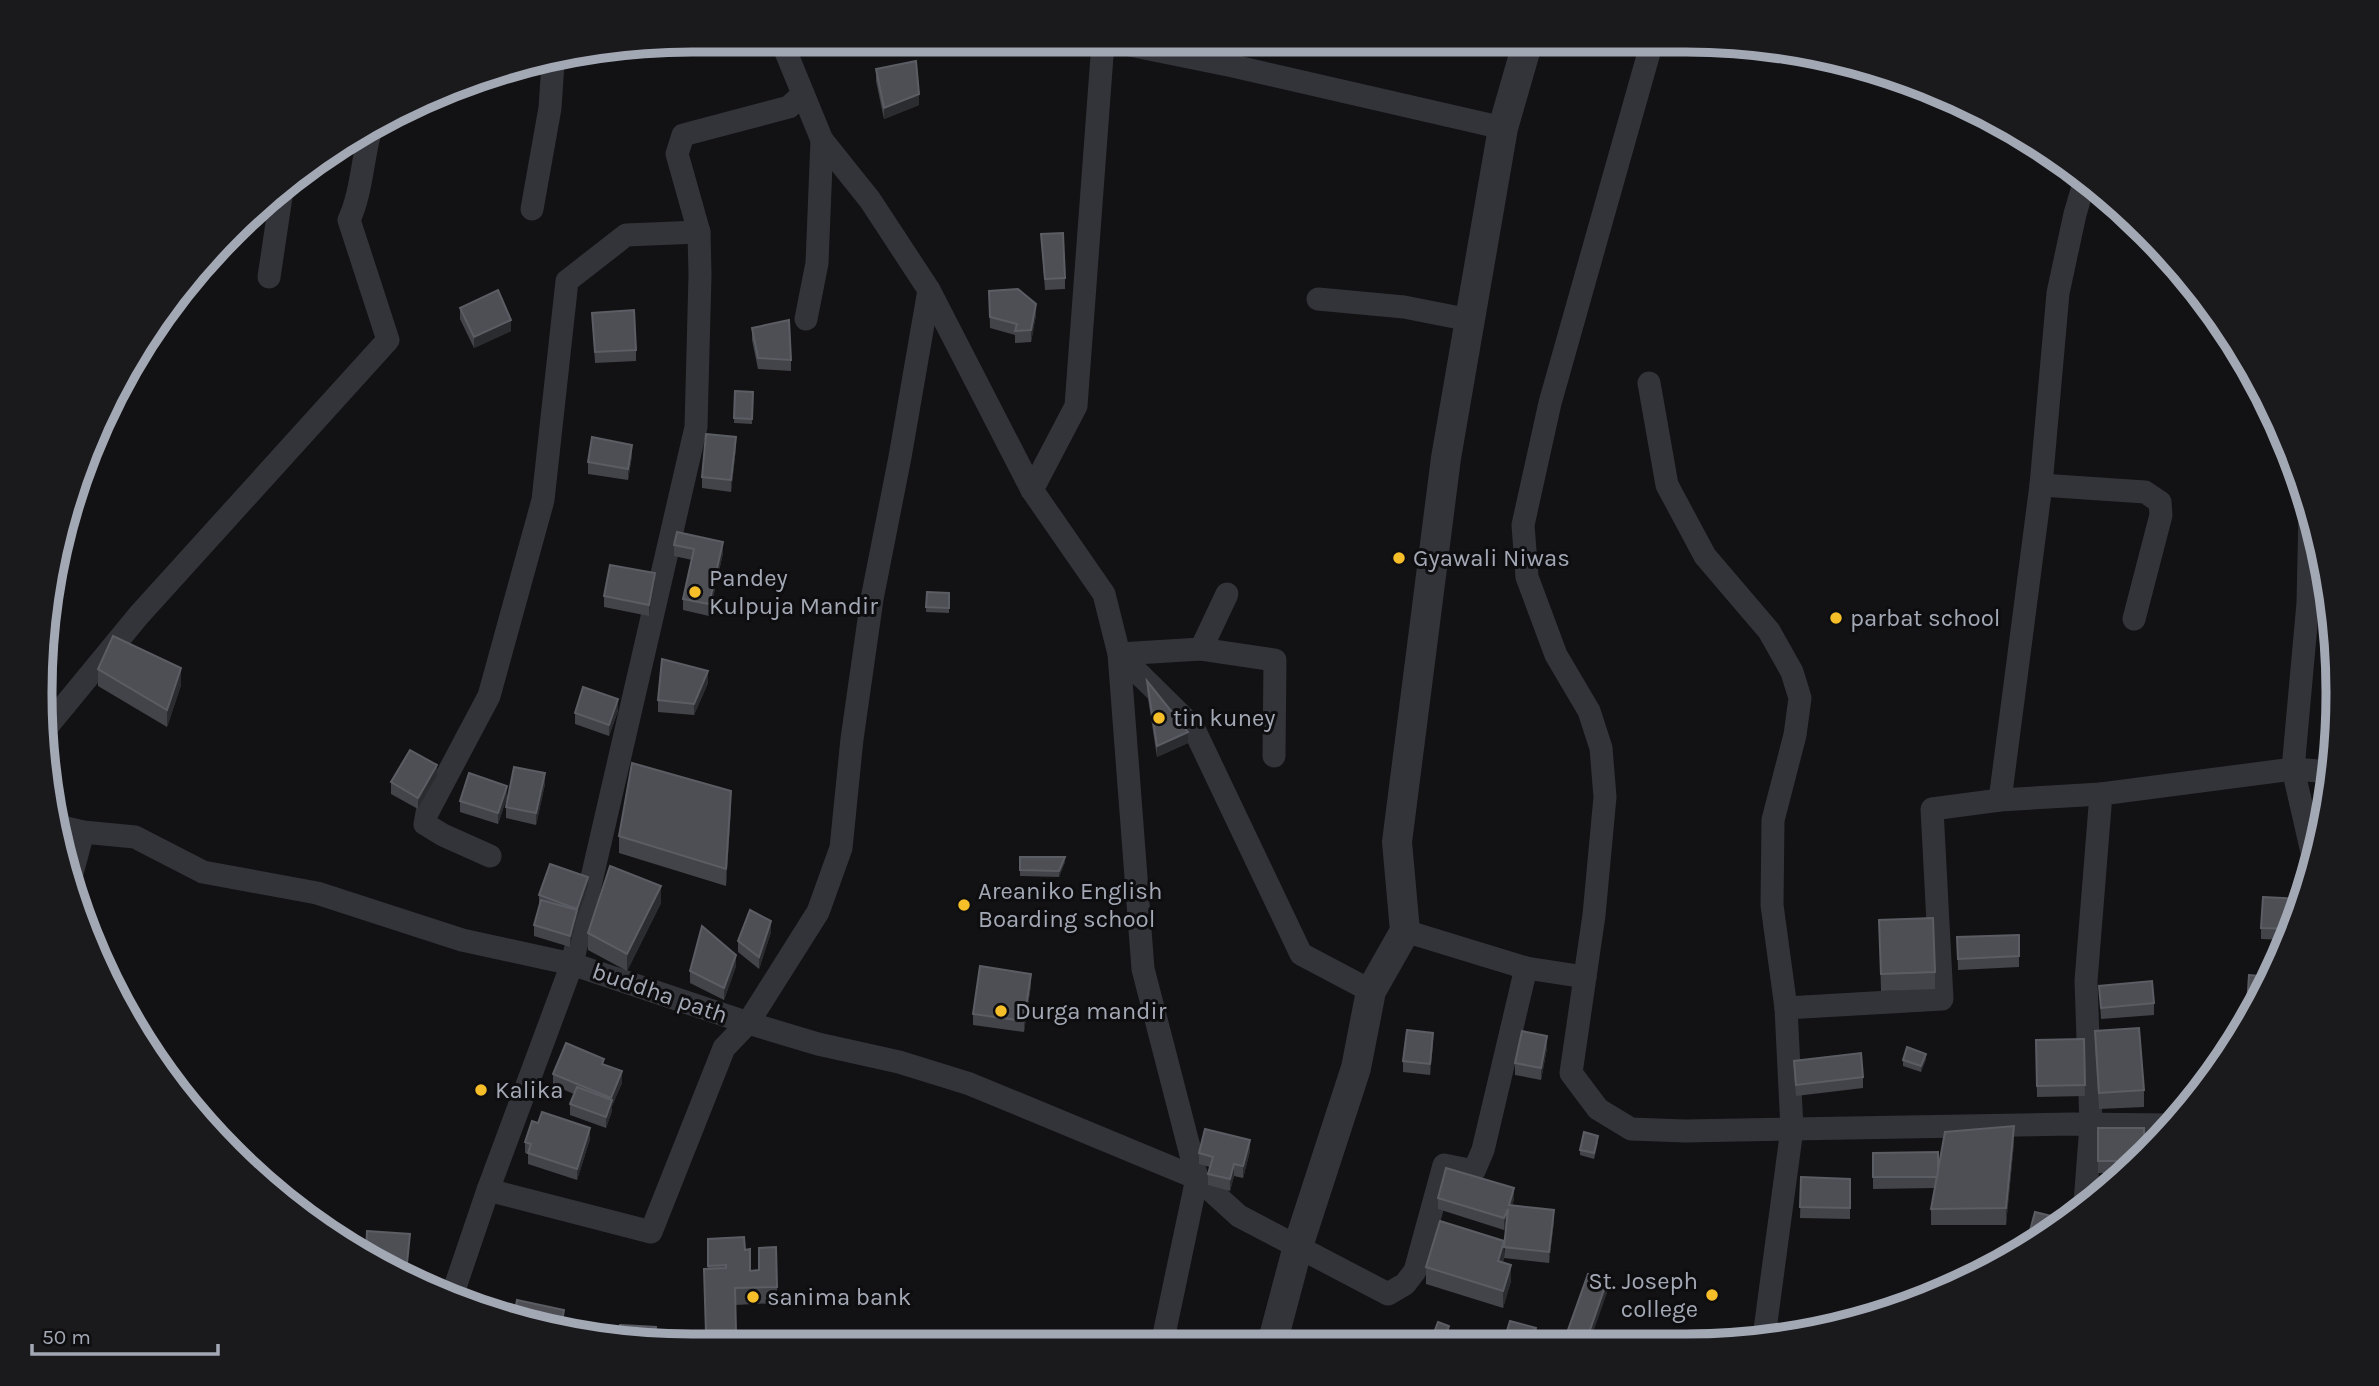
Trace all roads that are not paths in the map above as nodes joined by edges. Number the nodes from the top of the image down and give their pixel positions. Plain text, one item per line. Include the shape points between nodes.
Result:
1 (786, 52) edge
2 (1104, 52) edge
3 (1163, 52) edge
4 (1525, 52) edge
5 (1649, 52) edge
6 (553, 68) edge
7 (803, 94) junction
8 (1503, 128) junction
9 (821, 140) junction
10 (368, 141) edge
11 (2082, 190) edge
12 (280, 204) edge
13 (532, 209) dead end
14 (699, 232) junction
15 (269, 277) dead end
16 (929, 289) junction
17 (1318, 299) dead end
18 (806, 319) dead end
19 (1470, 320) junction
20 (1649, 383) dead end
21 (2040, 485) junction
22 (1032, 490) junction
23 (2309, 546) edge
24 (1227, 593) dead end
25 (2134, 620) dead end
26 (1201, 649) junction
27 (1119, 654) junction
28 (53, 719) edge
29 (1273, 756) dead end
30 (2293, 769) junction
31 (2322, 771) edge
32 (2101, 794) junction
33 (2000, 800) junction
34 (73, 830) edge
35 (2309, 840) edge
36 (72, 850) edge
37 (490, 856) dead end
38 (1405, 932) junction
39 (572, 964) junction
40 (1526, 968) junction
41 (1586, 977) junction
42 (1371, 990) junction
43 (1786, 1008) junction
44 (748, 1023) junction
45 (2091, 1125) junction
46 (2159, 1125) edge
47 (1792, 1129) junction
48 (1197, 1178) junction
49 (488, 1190) junction
50 (2086, 1193) edge
51 (1298, 1246) junction
52 (455, 1288) edge
53 (1765, 1328) edge
54 (1164, 1334) edge
55 (1275, 1334) edge

1 - 7 street
2 - 22 street via 1076,406
3 - 8 street
4 - 8 street
5 - 41 street via 1550,403 1523,525 1527,577 1556,655 1589,710 1601,748 1605,797
6 - 13 street via 551,108
7 - 9 street
7 - 14 street via 789,107 683,135 677,155
8 - 19 street
9 - 16 street via 870,200
9 - 18 street via 817,263
10 - 28 street via 358,201 349,220 388,340 139,614
11 - 21 street via 2058,293
12 - 15 street
14 - 37 street via 626,234 567,281 543,500 489,695 425,824
14 - 39 street via 696,427
16 - 22 street
16 - 44 street via 872,599 841,848 818,912
17 - 19 street via 1404,307
19 - 38 street via 1446,458 1397,842
20 - 43 street via 1667,485 1705,556 1769,631 1800,698 1773,820 1772,905
21 - 25 street via 2145,492 2160,502 2161,516
21 - 33 street
22 - 27 street via 1104,594
23 - 30 street
24 - 26 street
26 - 27 street
26 - 29 street via 1275,660
27 - 42 street via 1193,727 1301,954
27 - 48 street via 1143,969
30 - 31 street
30 - 32 street
30 - 35 street
32 - 33 street
32 - 45 street via 2086,981
33 - 43 street via 1933,809 1942,999
34 - 36 street
34 - 39 street, buddha path via 135,837 203,872 317,893 462,940
38 - 40 street
38 - 42 street
39 - 44 street, buddha path
39 - 49 street
40 - 41 street
40 - 51 street via 1483,1150 1474,1171 1444,1165 1415,1270 1405,1284 1388,1294
41 - 47 street via 1571,1073 1598,1109 1631,1129
42 - 51 street via 1356,1068
43 - 47 street
44 - 48 street, buddha path via 970,1084
44 - 49 street via 724,1048 651,1232
45 - 46 street
45 - 47 street
45 - 50 street
47 - 53 street
48 - 51 street via 1239,1216
48 - 54 street
49 - 52 street
51 - 55 street

